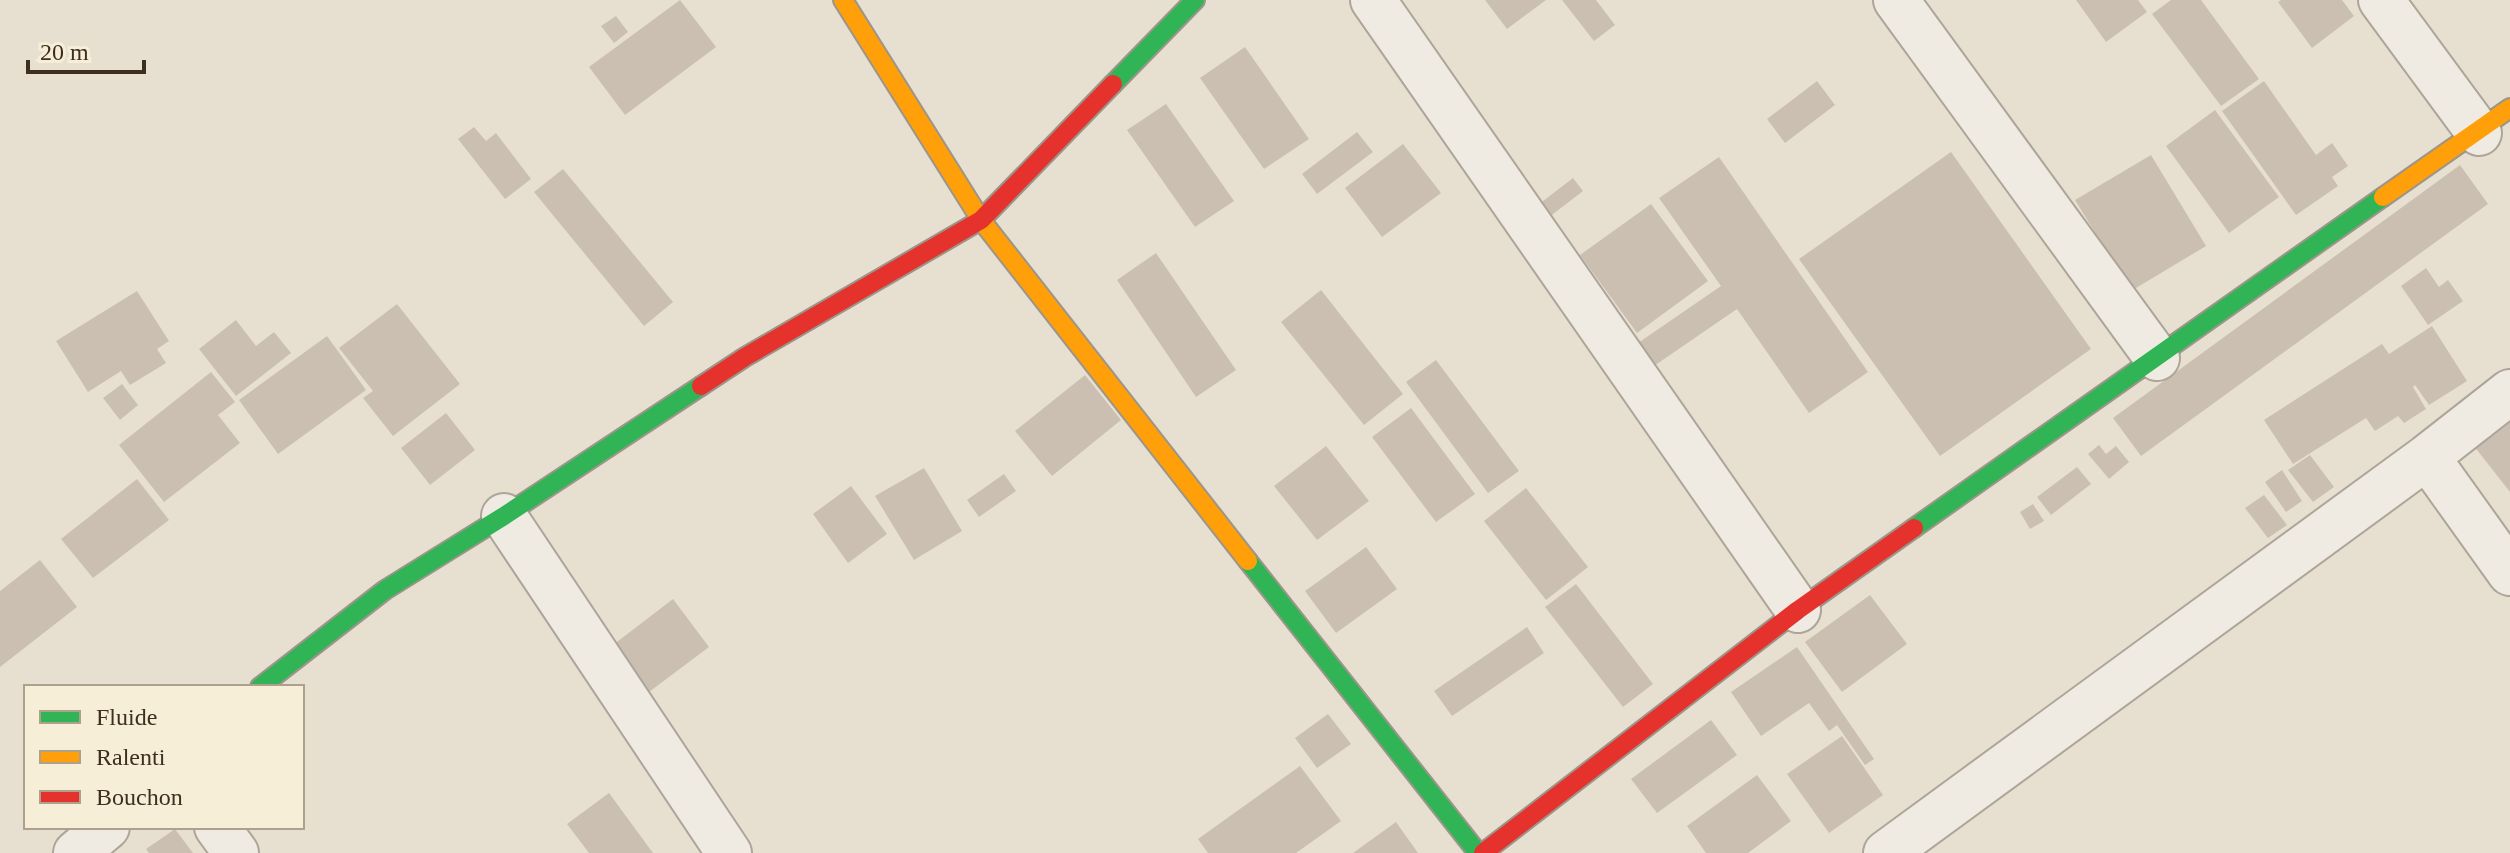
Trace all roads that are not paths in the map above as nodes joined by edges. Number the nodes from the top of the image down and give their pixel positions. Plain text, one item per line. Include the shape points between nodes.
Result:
1 (843, 0) edge
2 (1195, 0) edge
3 (1373, 0) edge
4 (1896, 0) edge
5 (2381, 0) edge
6 (2494, 121) edge
7 (981, 220) junction
8 (2157, 358) junction
9 (2510, 392) edge
10 (2427, 457) junction
11 (504, 516) junction
12 (2510, 573) edge
13 (1798, 610) junction
14 (263, 685) edge
15 (105, 829) edge
16 (218, 829) edge
17 (76, 853) edge
18 (236, 853) edge
19 (729, 853) edge
20 (1480, 853) edge
21 (1886, 853) edge

1 - 7 street
2 - 7 street
3 - 13 street
4 - 8 street
5 - 6 street
6 - 8 street
7 - 11 street via 745,357
7 - 20 street
8 - 13 street
9 - 10 street
10 - 12 street
10 - 21 street
11 - 14 street via 385,590
11 - 19 street
13 - 20 street
15 - 17 street
16 - 18 street

